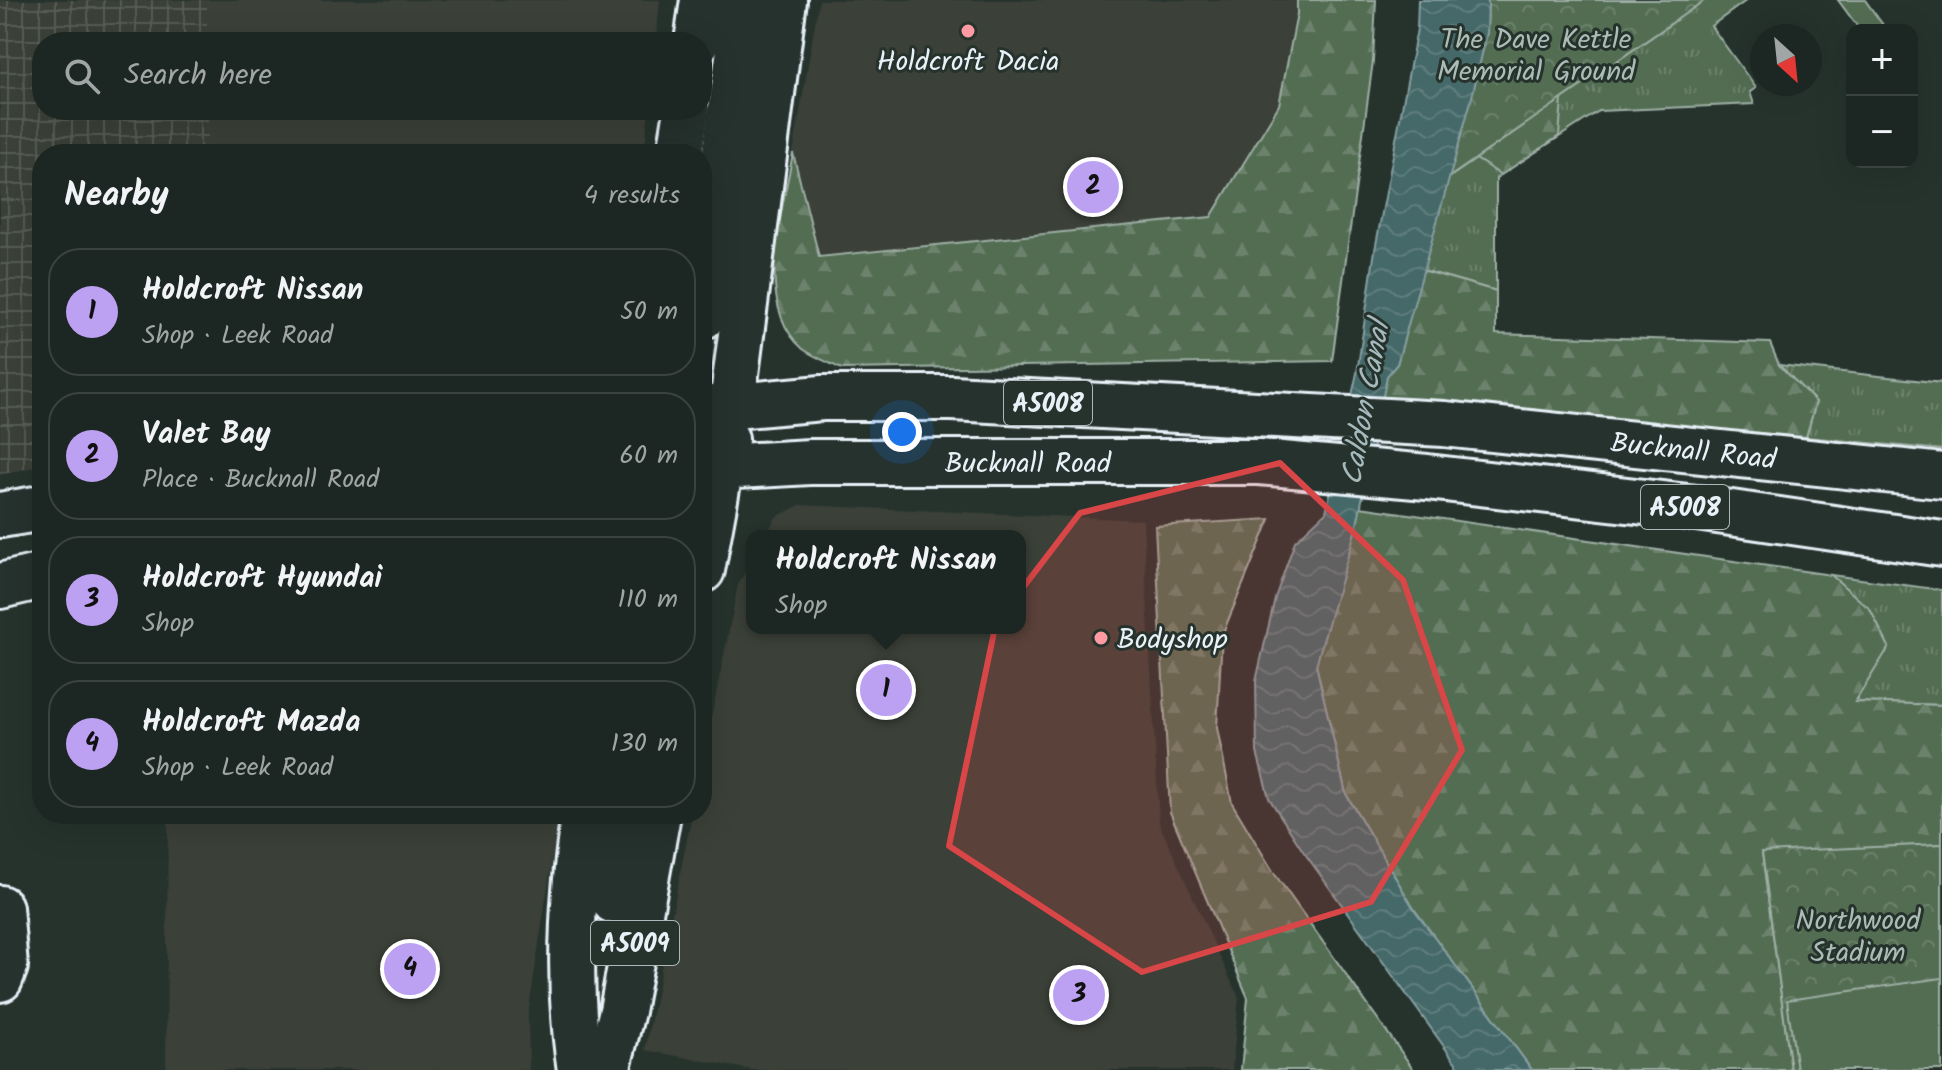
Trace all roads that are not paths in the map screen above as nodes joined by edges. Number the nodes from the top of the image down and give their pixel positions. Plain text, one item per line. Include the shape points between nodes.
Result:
1 (703, 0) edge
2 (746, 0) edge
3 (784, 0) edge
4 (698, 32) edge
5 (685, 120) edge
6 (682, 144) edge
7 (712, 245) edge
8 (717, 407) edge
9 (712, 468) edge
10 (1942, 476) edge
11 (32, 510) edge
12 (0, 515) edge
13 (1942, 544) edge
14 (32, 578) edge
15 (0, 586) edge
16 (583, 824) edge
17 (624, 824) edge
18 (656, 824) edge
19 (0, 908) edge
20 (0, 979) edge
21 (580, 1070) edge
22 (595, 1070) edge
23 (607, 1070) edge

1 - 4 main road
2 - 7 main road
3 - 8 main road
5 - 6 main road
8 - 9 main road
8 - 10 main road, Bucknall Road / A5008 via 822,398 952,398 1444,424
9 - 13 main road, Bucknall Road / A5008 via 825,462 1259,462 1697,508
11 - 12 main road
14 - 15 main road
16 - 21 main road, A5009 via 575,877 571,1010
17 - 22 main road, A5009
18 - 23 main road, A5009
19 - 20 main road via 5,966

